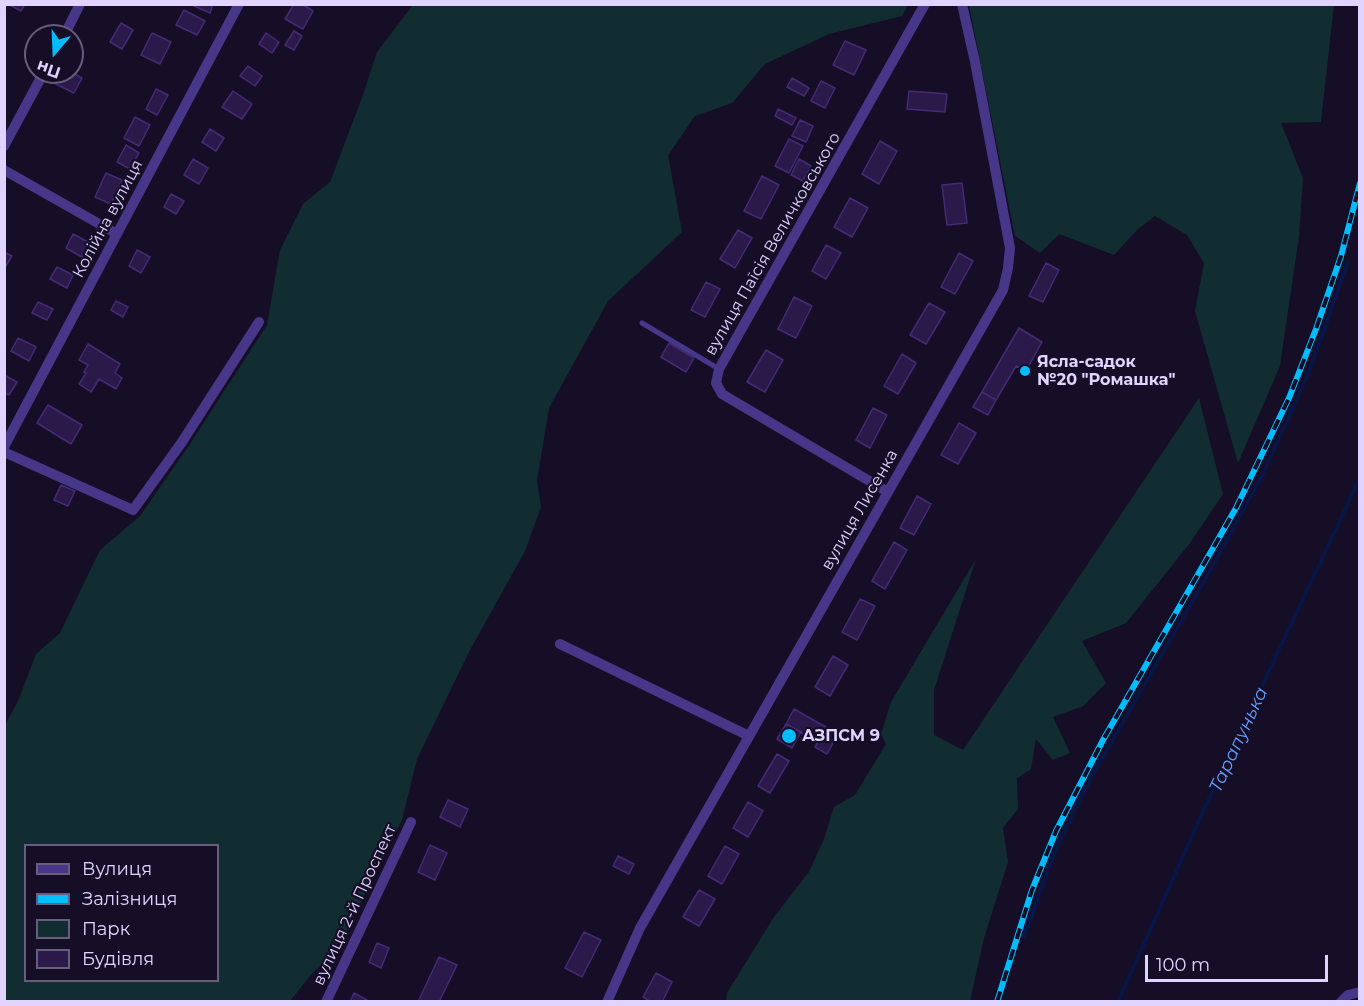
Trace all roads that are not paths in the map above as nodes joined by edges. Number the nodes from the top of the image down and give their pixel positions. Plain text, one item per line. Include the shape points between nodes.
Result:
1 (81, 4) edge
2 (238, 4) edge
3 (925, 4) edge
4 (962, 4) edge
5 (70, 24) edge
6 (38, 84) edge
7 (4, 146) edge
8 (4, 170) edge
9 (117, 234) junction
10 (260, 322) dead end
11 (642, 323) dead end
12 (719, 369) junction
13 (4, 447) edge
14 (4, 452) edge
15 (888, 492) junction
16 (560, 645) dead end
17 (749, 736) junction
18 (411, 822) dead end
19 (1359, 992) edge
20 (326, 1002) edge
21 (607, 1002) edge
22 (1341, 1002) edge

1 - 5 street
2 - 9 street, Колійна вулиця
3 - 12 street, вулиця Паїсія Величковського
4 - 15 street, вулиця Лисенка via 1010,248 1008,268 1003,290
6 - 7 street
8 - 9 street
9 - 13 street, Колійна вулиця
10 - 14 street via 133,510
11 - 12 lane
12 - 15 street, вулиця Паїсія Величковського via 716,383 722,394
15 - 17 street, вулиця Лисенка
16 - 17 street
17 - 21 street, вулиця Лисенка via 640,928
18 - 20 street, вулиця 2-й Проспект
19 - 22 street

